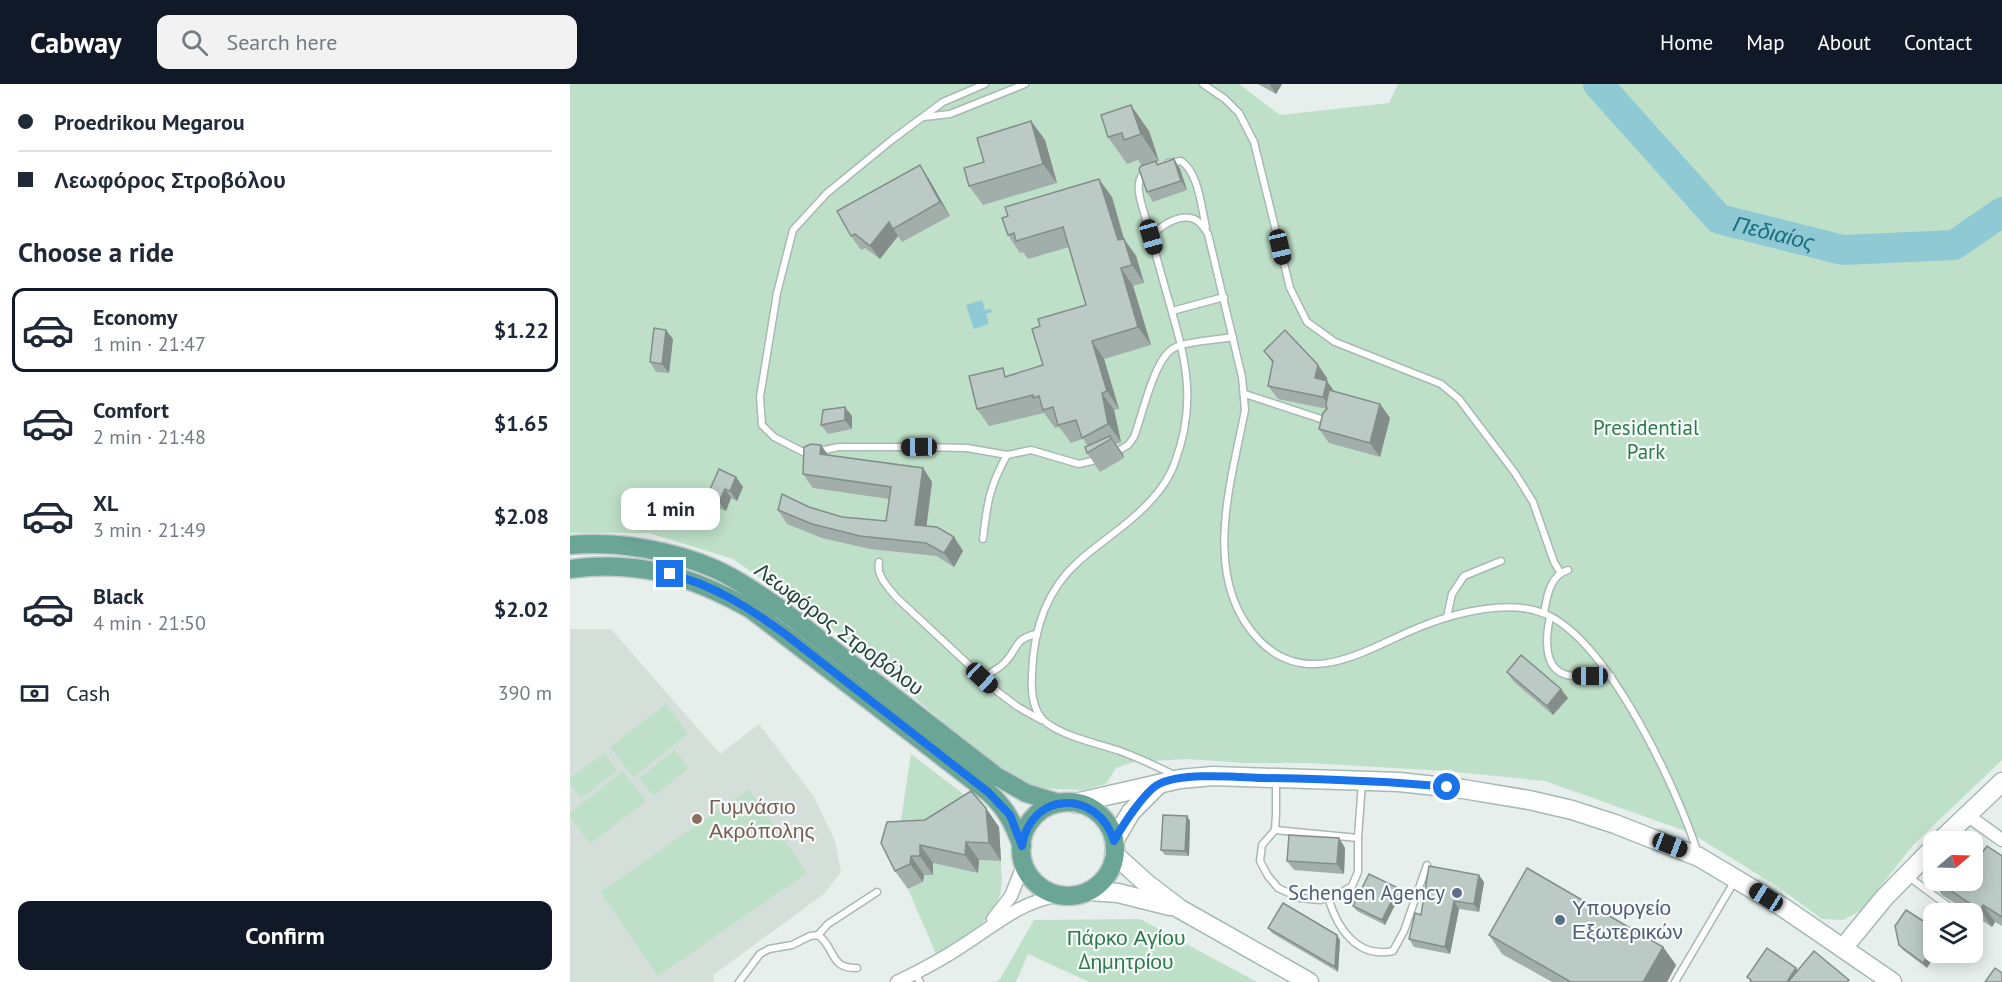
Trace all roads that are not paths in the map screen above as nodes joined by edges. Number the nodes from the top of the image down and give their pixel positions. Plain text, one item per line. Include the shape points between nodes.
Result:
1 (962, 84) edge
2 (985, 84) edge
3 (1025, 84) edge
4 (1203, 84) edge
5 (966, 92) junction
6 (924, 117) junction
7 (1160, 165) edge
8 (1149, 168) edge
9 (1208, 234) junction
10 (1151, 237) junction
11 (1224, 297) junction
12 (1172, 311) junction
13 (1233, 337) junction
14 (1182, 345) junction
15 (1245, 394) junction
16 (1332, 422) edge
17 (1007, 455) junction
18 (983, 539) dead end
19 (570, 545) edge
20 (1501, 561) dead end
21 (879, 562) dead end
22 (570, 569) edge
23 (1568, 570) dead end
24 (1560, 572) junction
25 (1547, 615) junction
26 (1447, 617) junction
27 (1036, 634) junction
28 (1611, 675) junction
29 (982, 678) junction
30 (1047, 723) junction
31 (1276, 778) junction
32 (1180, 779) junction
33 (1362, 781) junction
34 (2002, 782) edge
35 (1159, 784) junction
36 (1067, 803) junction
37 (1967, 815) junction
38 (1275, 830) junction
39 (1950, 831) edge
40 (1358, 838) junction
41 (2002, 840) edge
42 (1114, 847) junction
43 (1023, 854) junction
44 (1699, 857) junction
45 (1923, 858) edge
46 (1426, 865) dead end
47 (1906, 875) junction
48 (1736, 878) junction
49 (1089, 891) junction
50 (877, 892) dead end
51 (1059, 895) junction
52 (1328, 897) junction
53 (1944, 903) edge
54 (1180, 909) junction
55 (818, 935) junction
56 (978, 935) junction
57 (1843, 948) junction
58 (857, 968) dead end
59 (917, 978) edge
60 (739, 982) edge
61 (897, 982) edge
62 (1309, 982) edge
63 (1675, 982) edge
64 (1892, 982) edge

1 - 5 lane
2 - 5 lane
3 - 6 lane via 950,114
4 - 24 lane via 1239,113 1254,142 1290,288 1307,322 1335,342 1441,384 1459,399 1533,502
5 - 6 lane via 943,102
6 - 17 lane via 827,193 793,230 777,293 760,397 762,425 774,438 811,456 839,447 967,448
7 - 9 lane via 1176,160 1190,170
8 - 10 lane via 1141,176 1138,189
9 - 10 lane via 1202,224 1188,219 1171,221
9 - 11 lane
10 - 12 lane
11 - 12 lane
11 - 13 lane
12 - 14 lane
13 - 14 lane
13 - 15 lane
14 - 17 lane via 1168,352 1162,362 1134,437 1120,450 1079,464 1031,450
14 - 27 lane via 1187,396 1184,431 1175,463 1146,507 1064,575 1051,594
15 - 16 lane
15 - 26 lane via 1224,539 1225,566 1232,592 1239,613 1253,634 1288,660 1325,664 1359,655
17 - 18 lane via 987,499
19 - 36 main road, Λεωφόρος Στροβόλου via 650,550 684,557 726,575 782,610 996,776 1026,793
20 - 26 lane via 1464,576 1452,594
21 - 29 lane via 884,582 897,598
22 - 43 main road, Λεωφόρος Στροβόλου via 615,566 653,570 722,592 752,610 988,792 1010,815
23 - 24 lane
24 - 25 lane via 1546,598
25 - 26 lane via 1510,608
25 - 28 lane via 1574,633
25 - 28 lane via 1552,665 1569,676
27 - 29 lane via 1017,643 1007,660
27 - 30 lane via 1032,695 1039,715
28 - 44 lane via 1668,781
29 - 30 lane via 1018,707
30 - 32 lane via 1138,758
31 - 32 main road
31 - 33 main road
31 - 38 lane
32 - 35 main road
33 - 40 lane
33 - 44 main road via 1463,789 1529,800 1615,824
34 - 37 main road
35 - 36 main road
35 - 42 main road via 1131,812
36 - 42 main road via 1099,814 1111,831
36 - 43 main road via 1036,815 1026,829
37 - 39 main road
37 - 41 street
38 - 40 lane
38 - 52 lane via 1262,845 1260,861 1268,876 1278,888 1300,898
40 - 52 lane via 1358,872 1352,886
42 - 49 main road via 1109,872
42 - 54 main road via 1146,883
43 - 51 main road via 1031,878
43 - 56 street via 1011,896
44 - 48 main road
45 - 47 main road
46 - 52 lane via 1404,932 1393,951 1381,954 1359,947 1342,929
47 - 53 lane
47 - 57 main road
48 - 57 main road
48 - 63 lane
49 - 51 main road
49 - 54 main road via 1118,892
50 - 55 lane
51 - 56 street via 1024,906
54 - 62 main road
55 - 58 lane via 825,939 838,963
55 - 60 lane via 760,954
56 - 59 street
57 - 64 main road
59 - 61 street

